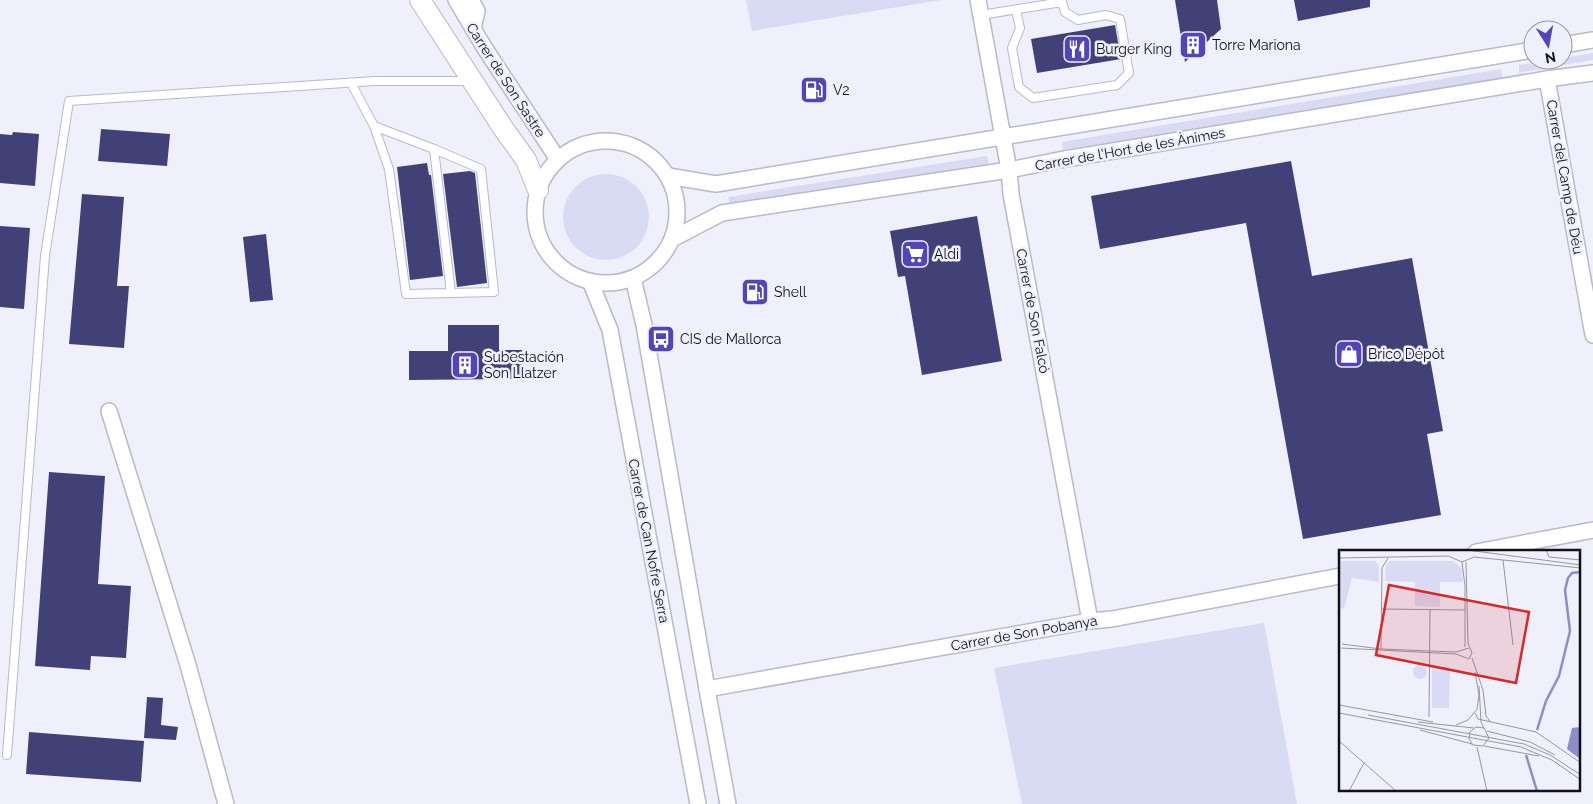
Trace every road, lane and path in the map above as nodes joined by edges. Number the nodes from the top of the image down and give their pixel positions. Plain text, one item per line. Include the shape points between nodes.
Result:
1 (420, 0) edge
2 (456, 0) edge
3 (471, 0) edge
4 (978, 0) edge
5 (1016, 10) junction
6 (981, 15) junction
7 (473, 29) junction
8 (1593, 40) edge
9 (1573, 43) edge
10 (1523, 52) edge
11 (1593, 73) edge
12 (1547, 79) junction
13 (472, 81) junction
14 (351, 83) junction
15 (374, 126) junction
16 (1004, 138) junction
17 (434, 149) junction
18 (557, 158) junction
19 (1010, 170) junction
20 (668, 176) junction
21 (538, 190) junction
22 (672, 239) junction
23 (633, 278) junction
24 (590, 281) junction
25 (451, 293) junction
26 (1593, 334) edge
27 (109, 412) dead end
28 (1593, 530) edge
29 (1487, 550) edge
30 (1339, 576) edge
31 (1090, 621) junction
32 (707, 689) junction
33 (7, 755) dead end
34 (226, 804) edge
35 (698, 804) edge
36 (728, 804) edge

1 - 13 street
2 - 7 street, Carrer de Son Sastre
3 - 7 street via 477,11
4 - 6 street, Carrer de Son Falcó
5 - 5 lane via 1020,28 1012,48 1019,87 1033,98 1118,85 1129,73 1120,19 1106,15 1078,20 1065,12 1062,2
5 - 6 lane
6 - 16 street, Carrer de Son Falcó
7 - 18 street, Carrer de Son Sastre
8 - 9 street
10 - 16 street
11 - 12 street, Carrer de l'Hort de les Ànimes
12 - 19 street, Carrer de l'Hort de les Ànimes
12 - 26 street, Carrer del Camp de Déu
13 - 14 lane
13 - 21 street via 526,160
14 - 15 lane
14 - 33 lane via 69,101 45,256
15 - 17 lane
15 - 25 lane via 389,169 406,294
16 - 19 street, Carrer de Son Falcó
16 - 20 street via 716,184
17 - 25 lane
17 - 25 lane via 481,169 494,292
18 - 20 street via 587,143 610,141 633,146 653,158
18 - 21 street
19 - 22 street, Carrer de l'Hort de les Ànimes via 722,213
19 - 31 street, Carrer de Son Falcó via 1011,194
20 - 22 street via 676,196 677,218
21 - 24 street via 535,213 539,236 562,267
22 - 23 street via 656,262
23 - 24 street via 619,282
23 - 32 street
24 - 35 street, Carrer de Can Nofre Serra via 610,330
27 - 34 street via 188,665
28 - 29 street
30 - 31 street, Carrer de Son Pobanya
31 - 32 street, Carrer de Son Pobanya
32 - 36 street

